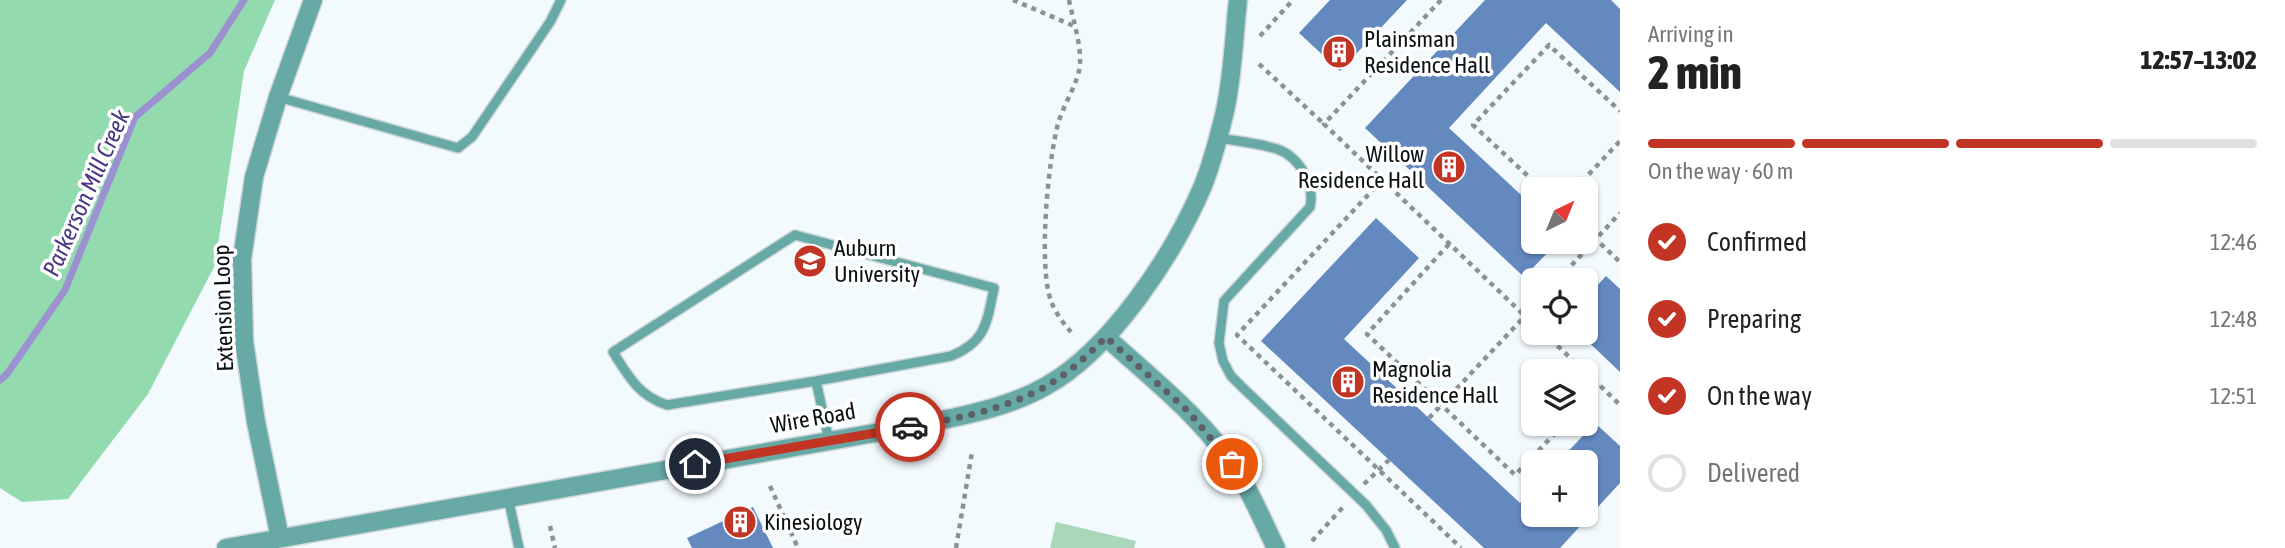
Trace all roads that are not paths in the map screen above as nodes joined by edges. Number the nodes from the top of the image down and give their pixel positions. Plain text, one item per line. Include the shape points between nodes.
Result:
1 (313, 0) edge
2 (561, 0) edge
3 (1238, 0) edge
4 (278, 97) junction
5 (1217, 138) junction
6 (1106, 337) junction
7 (816, 381) junction
8 (829, 440) junction
9 (508, 497) junction
10 (281, 538) junction
11 (226, 548) edge
12 (519, 548) edge
13 (1276, 548) edge
14 (1395, 548) edge

1 - 4 street, Extension Loop
2 - 4 lane via 472,136 458,148
3 - 5 street, Wire Road via 1225,110
4 - 10 street, Extension Loop via 254,177 242,258 244,341
5 - 6 street, Wire Road via 1203,187 1166,257
5 - 14 lane via 1280,149 1302,169 1312,198 1310,207 1224,301 1219,344 1223,361 1231,376 1366,505
6 - 8 street, Wire Road via 1047,386 1008,404
6 - 13 street via 1188,411 1223,452
7 - 7 lane via 962,351 981,335 994,288 795,236 613,352 640,391 667,405
7 - 8 lane
8 - 9 street, Wire Road
9 - 10 street, Wire Road
9 - 12 lane
10 - 11 street, Wire Road

